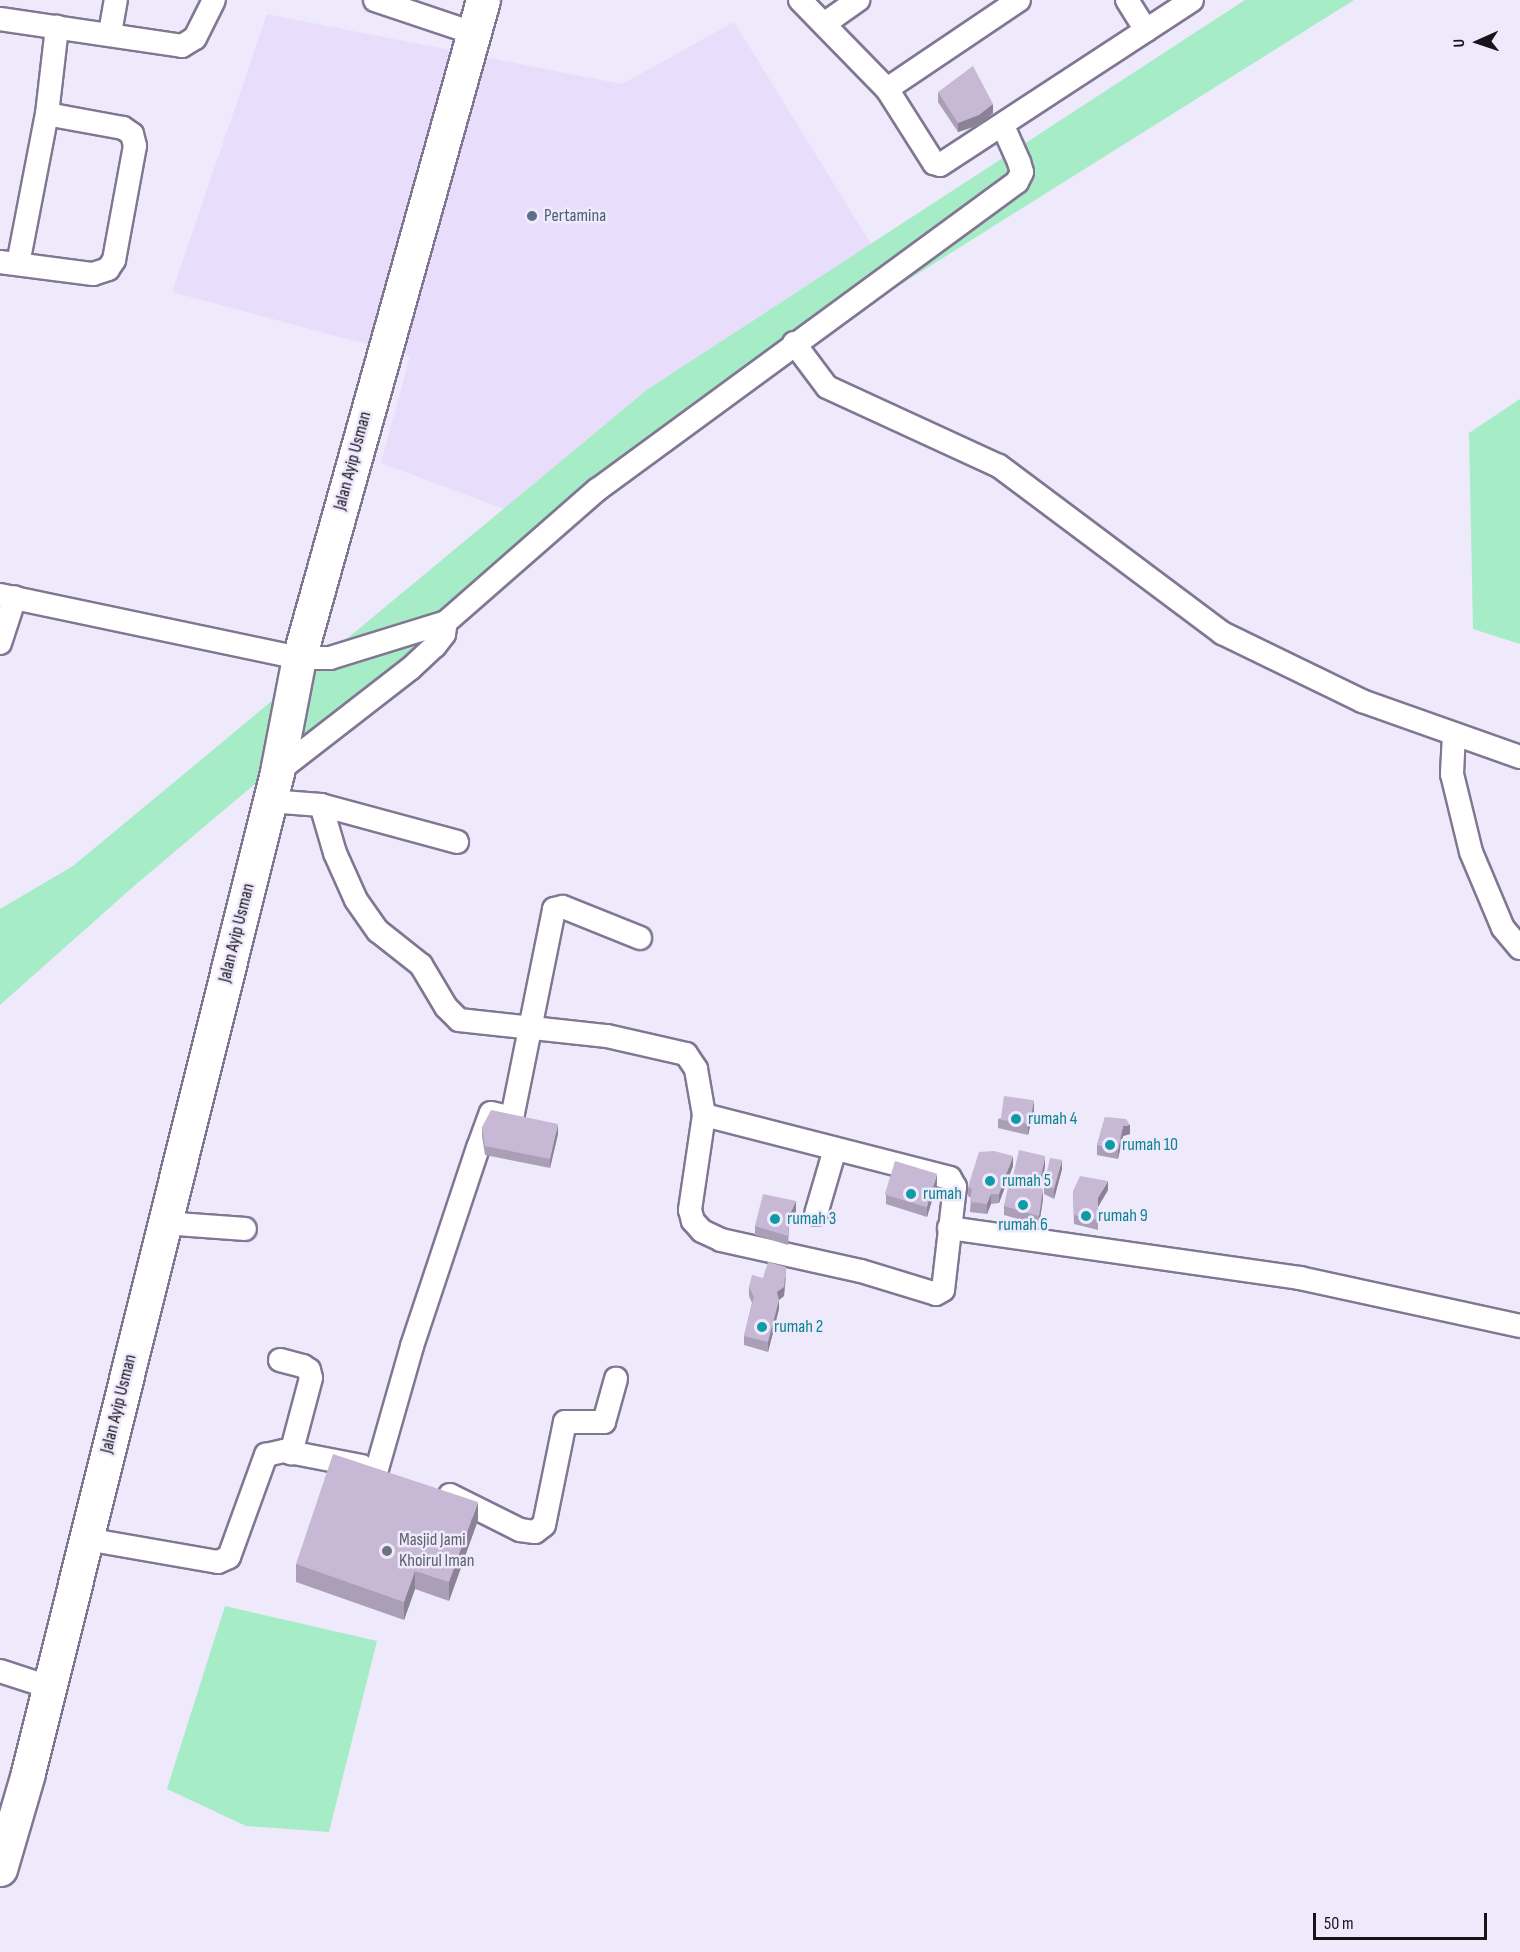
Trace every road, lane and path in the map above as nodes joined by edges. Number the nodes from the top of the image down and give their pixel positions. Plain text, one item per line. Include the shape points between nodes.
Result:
1 (116, 0) edge
2 (214, 0) edge
3 (375, 0) edge
4 (483, 0) edge
5 (800, 0) edge
6 (858, 0) edge
7 (1019, 0) edge
8 (1127, 0) edge
9 (1192, 0) edge
10 (15, 13) edge
11 (824, 24) junction
12 (57, 27) junction
13 (1146, 30) junction
14 (111, 33) junction
15 (473, 33) junction
16 (887, 89) junction
17 (47, 114) junction
18 (1003, 126) junction
19 (9, 263) edge
20 (794, 343) junction
21 (7, 596) edge
22 (446, 622) junction
23 (0, 643) edge
24 (299, 658) junction
25 (1454, 734) junction
26 (1520, 757) edge
27 (273, 787) junction
28 (321, 805) junction
29 (458, 842) dead end
30 (640, 938) dead end
31 (1520, 948) edge
32 (531, 1029) junction
33 (704, 1114) junction
34 (835, 1149) junction
35 (816, 1214) dead end
36 (164, 1223) junction
37 (949, 1228) junction
38 (244, 1229) dead end
39 (1520, 1326) edge
40 (280, 1360) dead end
41 (616, 1379) dead end
42 (291, 1453) junction
43 (429, 1487) edge
44 (86, 1539) junction
45 (0, 1671) edge
46 (49, 1687) junction
47 (0, 1869) edge

1 - 14 street
2 - 14 street via 195,38 182,46
3 - 15 street
4 - 15 main road, Jalan Ayip Usman
5 - 11 street
6 - 11 street
7 - 16 street
8 - 13 street
9 - 13 street
10 - 12 street
11 - 16 street
12 - 14 street
12 - 17 street
13 - 18 street
15 - 24 main road, Jalan Ayip Usman
16 - 18 street via 934,163 940,165
17 - 19 street
17 - 19 street via 123,128 132,134 135,146 114,260 108,269 93,274
18 - 20 street via 1022,172 1017,182
20 - 22 street via 597,490
20 - 25 street via 827,387 999,466 1222,633 1362,702
21 - 23 street
21 - 24 street
22 - 24 street via 330,658
22 - 27 street via 444,634 435,646
24 - 27 main road, Jalan Ayip Usman
25 - 26 street
25 - 31 street via 1452,774 1471,852 1503,928
27 - 28 street
27 - 36 main road, Jalan Ayip Usman
28 - 29 street
28 - 32 street via 335,853 356,900 378,931 421,965 446,1007 459,1020
30 - 32 street via 563,907 554,909
32 - 33 street via 607,1035 686,1054 696,1070
32 - 42 street via 512,1118 491,1113 453,1219 387,1473
33 - 34 street
33 - 37 street via 690,1210 702,1231 721,1240 861,1271 936,1294 943,1290
34 - 35 street
34 - 37 street via 950,1178 955,1187
36 - 38 street
36 - 44 main road, Jalan Ayip Usman
37 - 39 street via 1300,1278
40 - 42 street via 303,1366 309,1370 310,1378
41 - 43 street via 604,1422 565,1422 544,1525 534,1533
42 - 44 street via 266,1455 229,1557 218,1562
44 - 46 main road, Jalan Ayip Usman
45 - 46 street
46 - 47 main road, Jalan Ayip Usman

